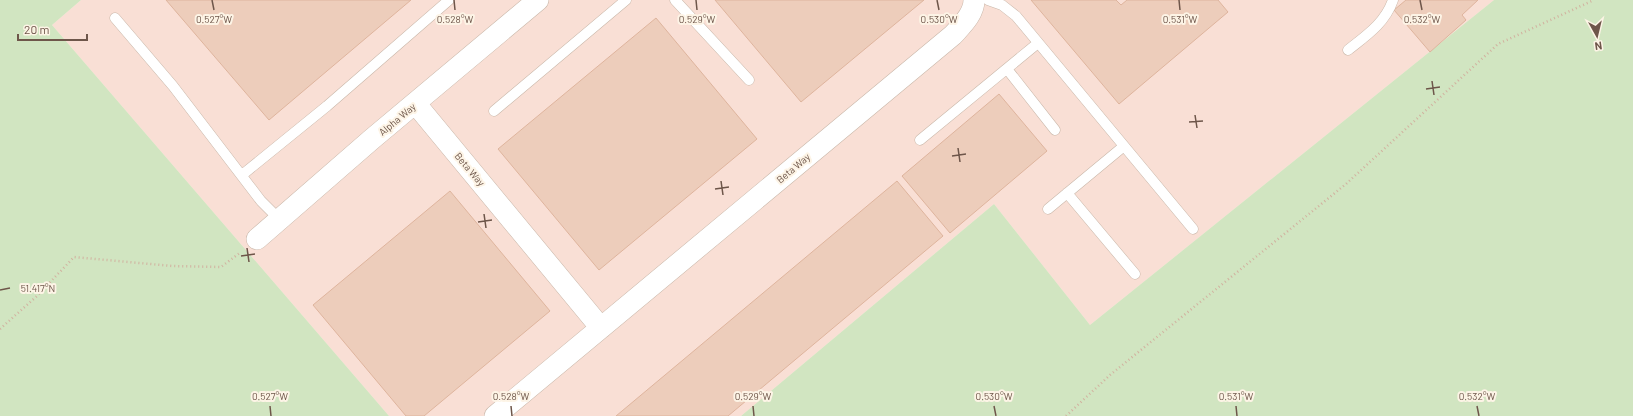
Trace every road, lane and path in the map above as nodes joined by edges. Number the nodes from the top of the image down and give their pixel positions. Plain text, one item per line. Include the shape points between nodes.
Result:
1 (449, 0) edge
2 (538, 0) edge
3 (626, 0) edge
4 (675, 0) edge
5 (974, 0) edge
6 (988, 0) edge
7 (1393, 0) edge
8 (1594, 0) edge
9 (115, 18) dead end
10 (1038, 43) junction
11 (1348, 50) dead end
12 (1006, 68) junction
13 (749, 80) dead end
14 (415, 103) junction
15 (494, 111) dead end
16 (1055, 130) dead end
17 (920, 140) dead end
18 (1124, 146) junction
19 (242, 175) junction
20 (1067, 193) junction
21 (1048, 209) dead end
22 (280, 219) junction
23 (1193, 229) dead end
24 (257, 239) joint
25 (1135, 274) dead end
26 (601, 328) junction
27 (0, 329) edge
28 (495, 416) edge
29 (1066, 416) edge

1 - 19 lane via 327,106
2 - 14 street, Alpha Way
3 - 15 lane
4 - 13 lane
5 - 26 street, Beta Way via 968,18 954,35
6 - 10 lane via 1002,5 1016,16
7 - 11 lane via 1390,10 1380,24
8 - 29 path via 1498,44 1346,184 1110,375
9 - 19 lane via 173,86
10 - 12 lane
10 - 18 lane
12 - 16 lane
12 - 17 lane
14 - 22 street, Alpha Way
14 - 26 street, Beta Way
18 - 20 lane
18 - 23 lane
19 - 22 lane via 261,201
20 - 21 lane
20 - 25 lane
22 - 24 street, Alpha Way
24 - 27 path via 221,267 74,258
26 - 28 street, Beta Way

